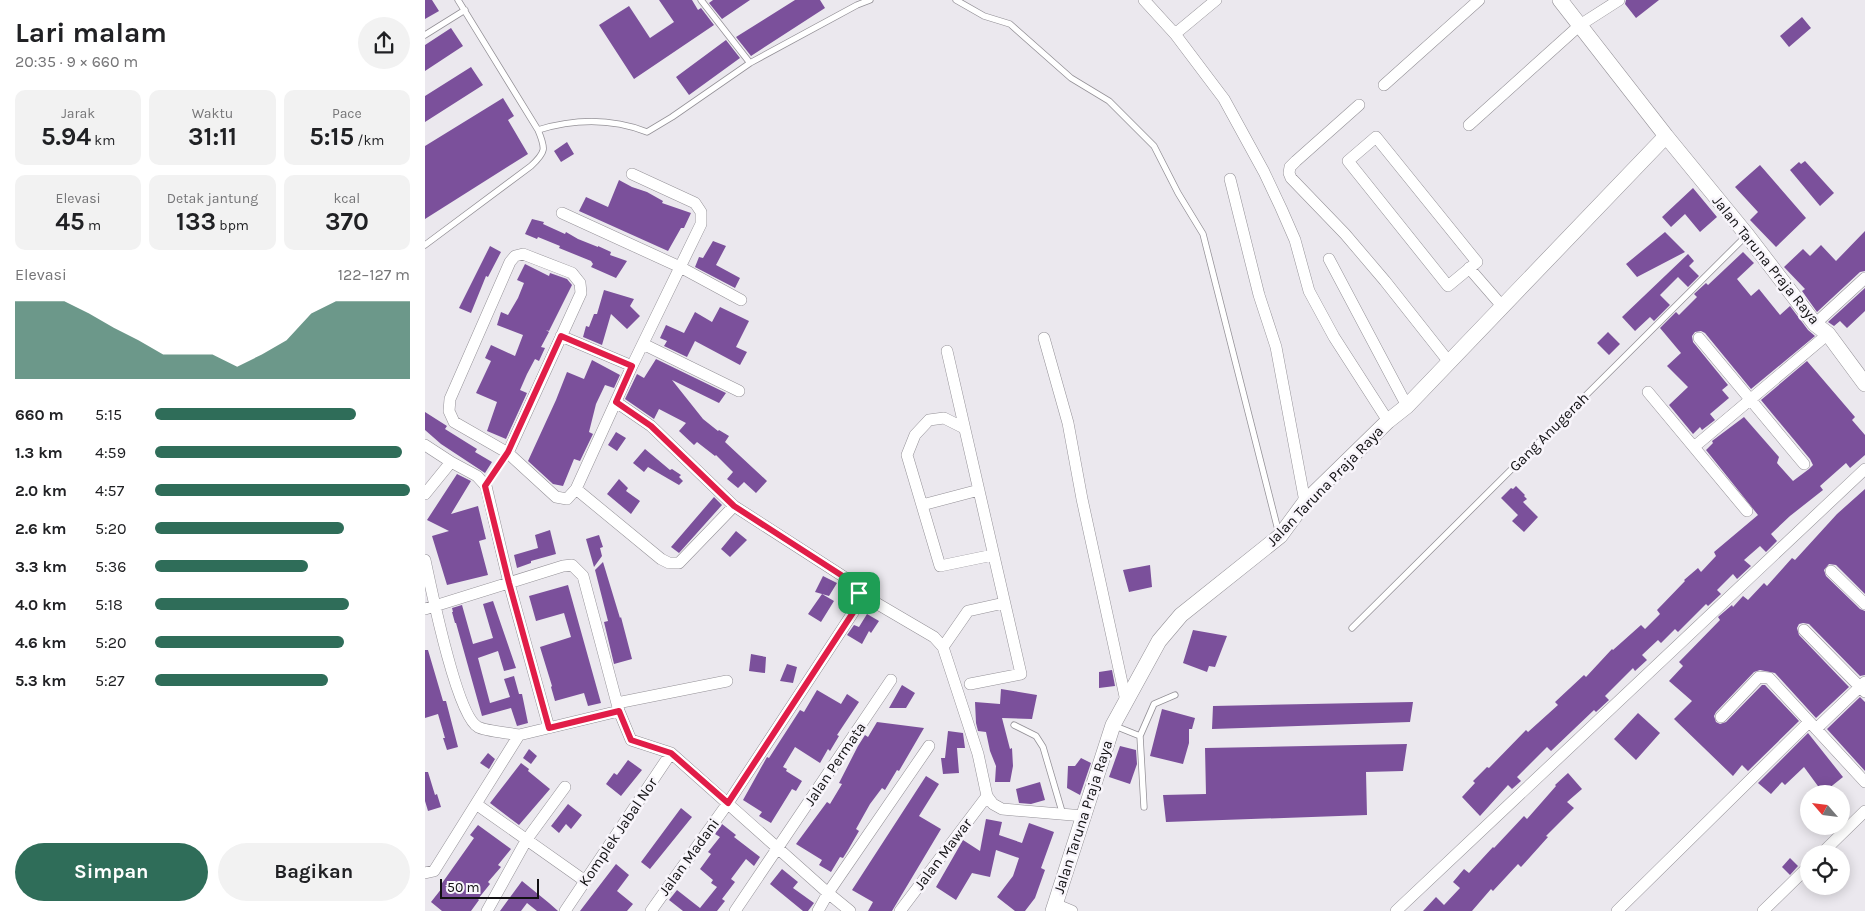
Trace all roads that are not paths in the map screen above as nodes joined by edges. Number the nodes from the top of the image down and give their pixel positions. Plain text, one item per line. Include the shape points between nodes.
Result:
1 (458, 0) edge
2 (701, 0) edge
3 (870, 0) edge
4 (956, 0) edge
5 (1144, 0) edge
6 (1216, 0) edge
7 (1479, 0) edge
8 (1560, 0) edge
9 (1619, 0) edge
10 (855, 3) edge
11 (465, 10) junction
12 (1580, 24) junction
13 (1175, 34) junction
14 (425, 35) edge
15 (750, 63) junction
16 (1384, 85) dead end
17 (1359, 105) dead end
18 (1469, 125) dead end
19 (538, 130) junction
20 (1666, 136) junction
21 (631, 174) dead end
22 (1230, 180) dead end
23 (563, 213) dead end
24 (1747, 235) junction
25 (425, 245) edge
26 (1329, 259) dead end
27 (680, 267) junction
28 (1469, 268) junction
29 (1865, 278) edge
30 (741, 300) dead end
31 (1502, 306) junction
32 (1815, 324) junction
33 (1828, 334) junction
34 (561, 336) junction
35 (1044, 338) dead end
36 (1699, 338) dead end
37 (643, 344) junction
38 (947, 351) dead end
39 (1449, 362) junction
40 (632, 366) junction
41 (1865, 384) edge
42 (739, 391) dead end
43 (1648, 392) dead end
44 (1750, 399) junction
45 (616, 402) junction
46 (1407, 406) junction
47 (1388, 422) junction
48 (965, 428) junction
49 (425, 445) edge
50 (1694, 447) junction
51 (508, 452) junction
52 (451, 462) junction
53 (1804, 464) dead end
54 (1865, 469) edge
55 (576, 489) junction
56 (979, 490) junction
57 (425, 494) edge
58 (1305, 502) junction
59 (922, 505) junction
60 (734, 506) junction
61 (1747, 511) dead end
62 (1280, 536) junction
63 (993, 555) junction
64 (425, 560) edge
65 (1831, 571) dead end
66 (509, 583) junction
67 (859, 593) junction
68 (1004, 603) junction
69 (1865, 604) edge
70 (430, 607) edge
71 (1352, 628) dead end
72 (1804, 630) dead end
73 (943, 647) junction
74 (891, 680) dead end
75 (727, 682) dead end
76 (970, 684) dead end
77 (1863, 686) edge
78 (1175, 695) dead end
79 (1125, 701) junction
80 (618, 707) junction
81 (1721, 716) dead end
82 (1014, 725) dead end
83 (1113, 725) junction
84 (1812, 726) junction
85 (549, 728) junction
86 (519, 735) junction
87 (1140, 736) junction
88 (929, 746) dead end
89 (671, 753) junction
90 (1865, 782) edge
91 (565, 787) dead end
92 (987, 796) junction
93 (728, 803) junction
94 (477, 804) junction
95 (1144, 807) dead end
96 (1865, 811) edge
97 (1063, 815) junction
98 (1084, 816) junction
99 (527, 839) junction
100 (1830, 845) edge
101 (778, 848) junction
102 (425, 871) edge
103 (1800, 875) edge
104 (585, 881) junction
105 (828, 893) junction
106 (1054, 907) edge
107 (487, 911) edge
108 (565, 911) edge
109 (651, 911) edge
110 (735, 911) edge
111 (818, 911) edge
112 (851, 911) edge
113 (900, 911) edge
114 (1072, 911) edge
115 (1396, 911) edge
116 (1617, 911) edge
117 (1763, 911) edge

1 - 11 lane
2 - 15 lane
3 - 10 lane
4 - 62 lane via 984,16 1010,24 1071,78 1109,101 1154,146 1203,234
5 - 13 street
6 - 13 street
7 - 16 street
8 - 12 street, Jalan Taruna Praja Raya
9 - 12 street
10 - 15 lane
11 - 14 lane
11 - 19 lane
12 - 18 street
12 - 20 street, Jalan Taruna Praja Raya
13 - 47 street via 1228,108 1264,172 1295,240 1309,291
15 - 19 lane via 647,132 633,126 597,121
17 - 39 street via 1290,167 1289,173 1385,280
19 - 25 lane via 545,145 536,161
20 - 24 street, Jalan Taruna Praja Raya
20 - 31 street, Jalan Taruna Praja Raya
21 - 27 street via 695,203 701,212 701,224
22 - 58 street via 1259,295 1276,347
23 - 27 street
24 - 32 street, Jalan Taruna Praja Raya
24 - 71 lane, Gang Anugerah
26 - 46 street
27 - 30 street
27 - 37 street
28 - 28 street via 1448,286 1348,161 1376,138 1477,262
28 - 31 street
29 - 32 street
31 - 39 street, Jalan Taruna Praja Raya
32 - 33 street, Jalan Taruna Praja Raya
33 - 41 street, Jalan Taruna Praja Raya
33 - 44 street
34 - 40 street
34 - 51 street
34 - 51 street via 581,293 580,283 572,273 523,254 515,256 449,411 454,422
35 - 79 street via 1068,423
36 - 44 street
37 - 40 street
37 - 42 street
38 - 48 street
39 - 46 street, Jalan Taruna Praja Raya
40 - 45 street
43 - 50 street
44 - 50 street
44 - 53 street
45 - 55 street
45 - 60 street via 651,426
46 - 47 street, Jalan Taruna Praja Raya
47 - 58 street, Jalan Taruna Praja Raya
48 - 56 street
48 - 59 street via 944,418 929,420 915,435 907,455
49 - 52 street
50 - 61 street
51 - 55 street via 556,497 567,499
52 - 57 street
52 - 66 street via 477,476 485,486
54 - 115 street
55 - 60 street via 669,563 679,563
56 - 59 street
56 - 63 street
58 - 62 street, Jalan Taruna Praja Raya
59 - 63 street via 940,566
60 - 67 street via 855,584
62 - 79 street, Jalan Taruna Praja Raya via 1169,627
63 - 68 street
64 - 70 street
65 - 69 street
66 - 70 street
66 - 80 street via 572,564 583,576
66 - 85 street
67 - 73 street via 934,637
67 - 93 street, Jalan Madani via 858,605
68 - 73 street via 968,611
68 - 76 street via 1021,674
70 - 86 street via 468,718 478,727
72 - 77 street
73 - 92 street via 978,754
74 - 101 street, Jalan Permata
75 - 80 street
77 - 84 street
78 - 87 lane via 1154,704
79 - 83 street, Jalan Taruna Praja Raya
80 - 85 street
80 - 89 street via 631,740
81 - 84 street via 1759,677 1765,677
82 - 97 lane via 1036,736 1043,748
83 - 87 lane
83 - 98 street, Jalan Taruna Praja Raya
84 - 90 street
84 - 116 street
85 - 86 street
86 - 94 street
87 - 95 lane
88 - 105 street
89 - 93 street
89 - 104 street, Komplek Jabal Nor
91 - 99 street
92 - 97 street via 1001,809
92 - 113 street, Jalan Mawar
93 - 101 street
93 - 109 street, Jalan Madani
94 - 99 street
94 - 102 street via 434,870
96 - 100 street
97 - 98 street
98 - 106 street, Jalan Taruna Praja Raya
99 - 104 street
99 - 107 street
101 - 105 street
101 - 110 street, Jalan Permata
103 - 117 street
104 - 108 street, Komplek Jabal Nor
105 - 111 street
105 - 112 street
106 - 114 street

